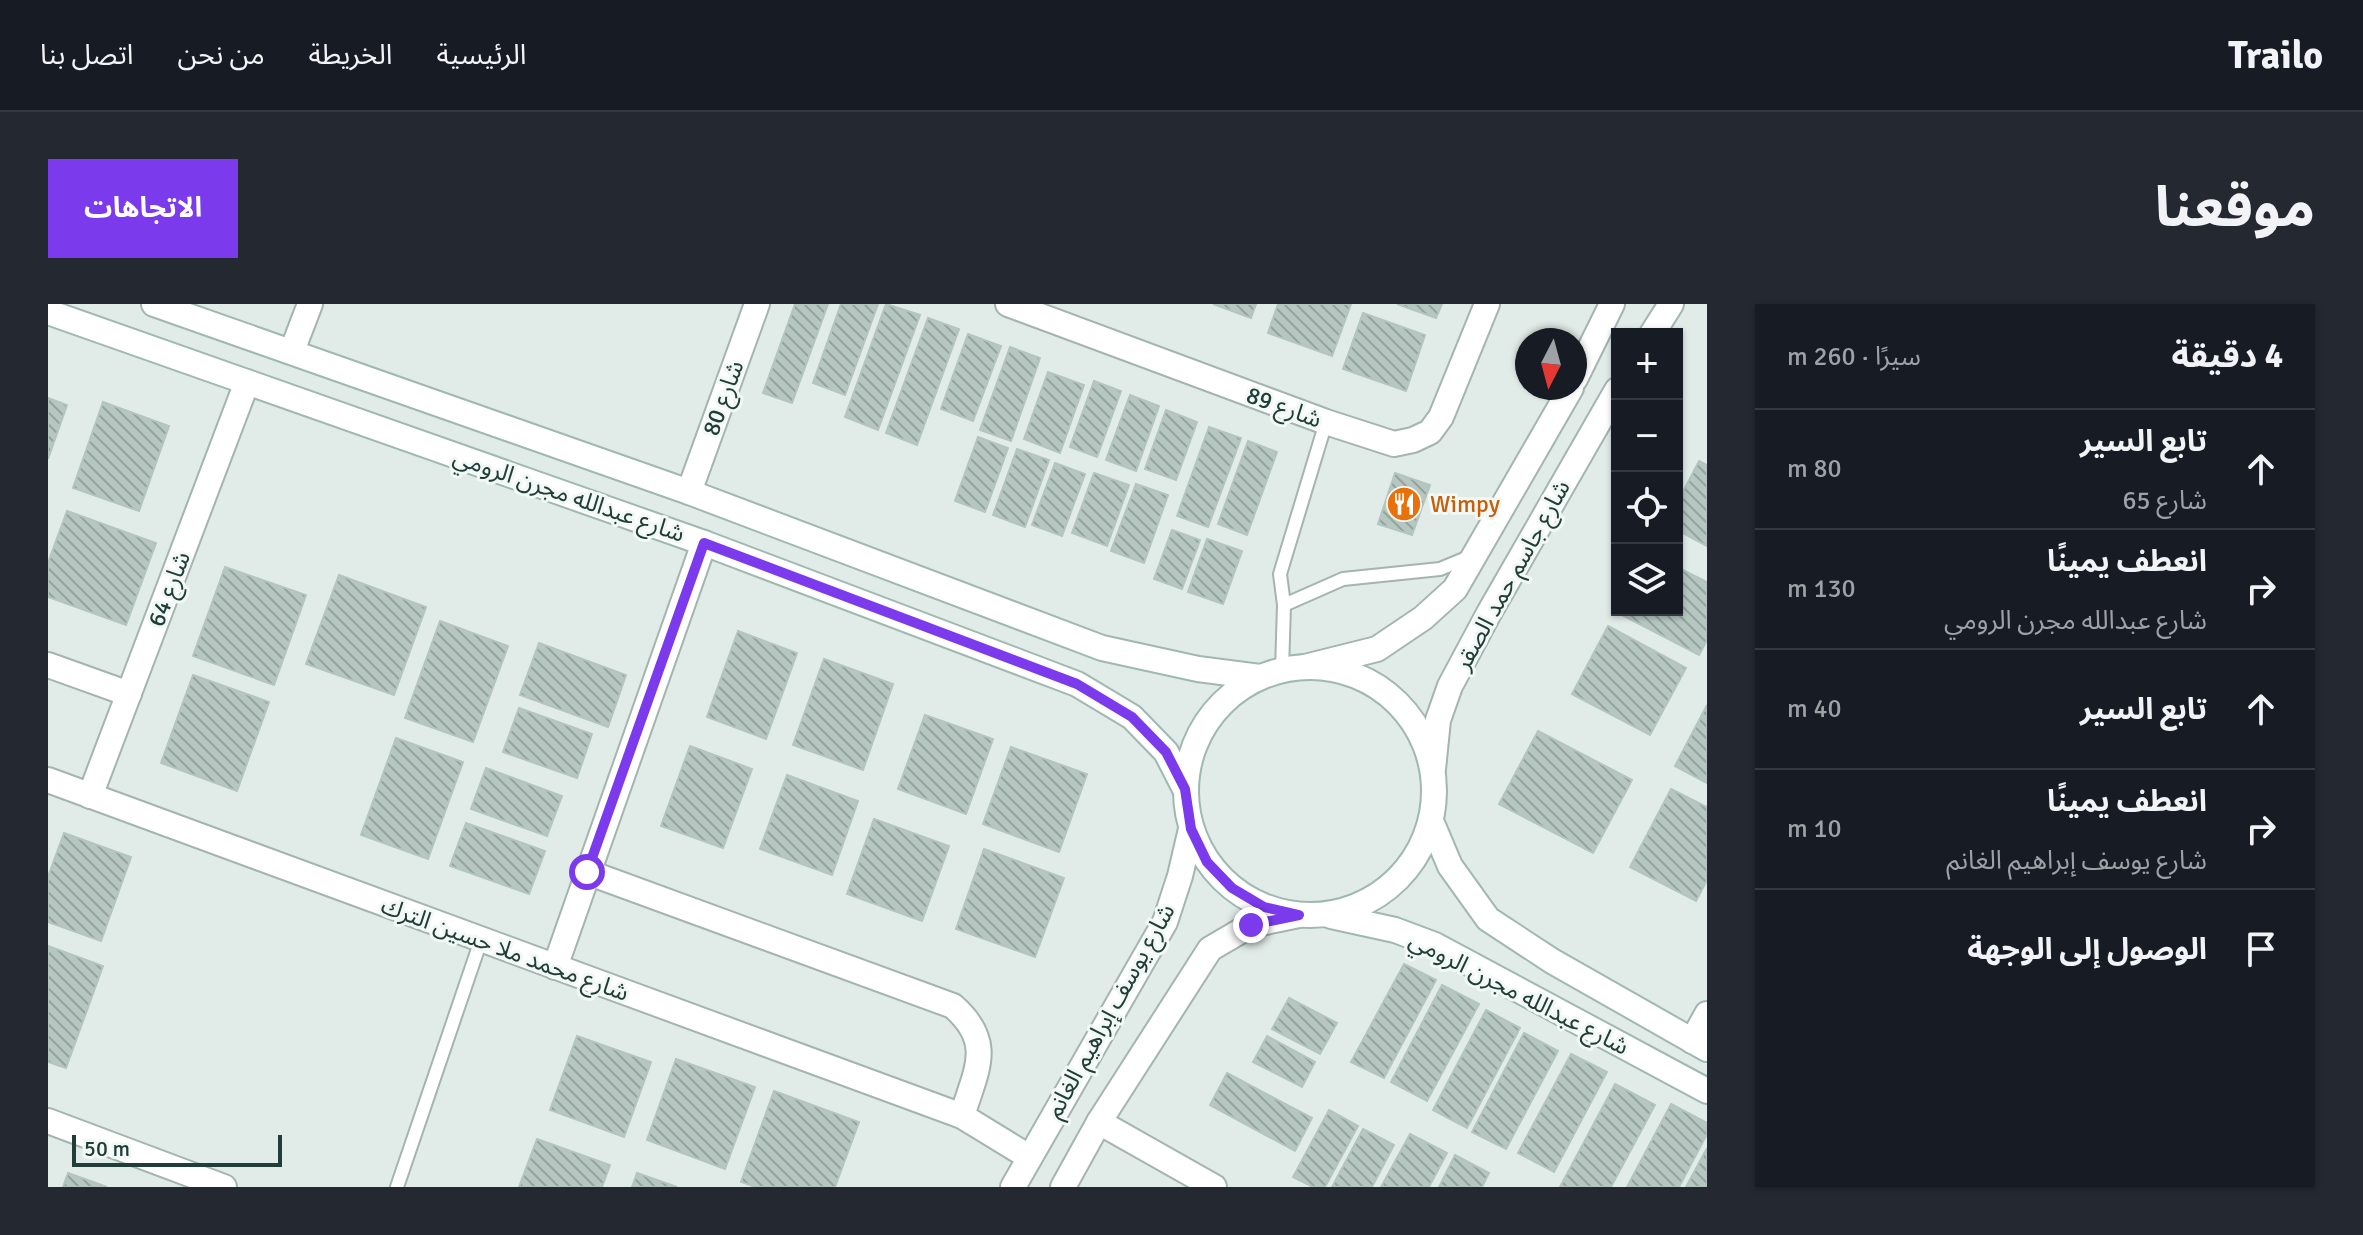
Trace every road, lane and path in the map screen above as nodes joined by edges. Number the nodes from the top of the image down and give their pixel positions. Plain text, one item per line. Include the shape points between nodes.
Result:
1 (154, 304) edge
2 (310, 304) edge
3 (757, 304) edge
4 (1008, 304) edge
5 (1487, 304) edge
6 (1612, 304) edge
7 (1671, 304) edge
8 (48, 312) edge
9 (1656, 328) edge
10 (292, 351) junction
11 (1587, 355) edge
12 (247, 382) junction
13 (1564, 400) edge
14 (1611, 400) edge
15 (1326, 422) junction
16 (689, 492) junction
17 (704, 543) junction
18 (1475, 554) junction
19 (1284, 605) junction
20 (48, 665) edge
21 (1282, 671) junction
22 (129, 694) junction
23 (1433, 769) junction
24 (48, 780) edge
25 (1185, 789) junction
26 (90, 796) junction
27 (1431, 821) junction
28 (1191, 829) junction
29 (587, 872) junction
30 (1299, 915) junction
31 (1325, 915) junction
32 (481, 940) junction
33 (555, 967) junction
34 (1707, 1014) edge
35 (1700, 1045) edge
36 (1707, 1091) edge
37 (962, 1116) junction
38 (48, 1121) edge
39 (1099, 1122) junction
40 (1029, 1157) junction
41 (224, 1187) edge
42 (397, 1187) edge
43 (1013, 1187) edge
44 (1063, 1187) edge
45 (1214, 1187) edge

1 - 10 street, شارع عبدالله مجرن الرومي
2 - 10 street
3 - 16 street, شارع 80
4 - 15 street, شارع 89
5 - 15 street, شارع 89 via 1430,432 1394,444
6 - 11 street
7 - 9 street
8 - 12 street, شارع عبدالله مجرن الرومي
10 - 16 street, شارع عبدالله مجرن الرومي
12 - 17 street, شارع عبدالله مجرن الرومي
12 - 22 street, شارع 64
13 - 18 street, شارع جاسم حمد الصقر
14 - 23 street, شارع جاسم حمد الصقر via 1450,686 1438,720
15 - 19 lane via 1280,574
16 - 21 street, شارع عبدالله مجرن الرومي via 1102,648 1198,669
17 - 25 street, شارع عبدالله مجرن الرومي via 1077,684 1132,717 1166,752
17 - 29 street
18 - 19 lane via 1440,569 1343,579
18 - 21 street, شارع جاسم حمد الصقر via 1455,589 1377,649
19 - 21 lane
20 - 22 street
21 - 23 street via 1340,671 1373,684 1401,706 1421,735
21 - 25 street via 1230,696 1206,722 1191,754
22 - 26 street, شارع 64
23 - 27 street
24 - 26 street, شارع محمد ملا حسين الترك
25 - 28 street
26 - 32 street, شارع محمد ملا حسين الترك
27 - 31 street via 1416,856 1392,884 1361,905
27 - 35 street, شارع عبدالله مجرن الرومي via 1450,866 1488,919
28 - 30 street via 1207,862 1232,888 1264,907
28 - 40 street, شارع يوسف إبراهيم الغانم via 1165,922
29 - 33 street
29 - 37 street via 953,1006 967,1019 981,1054
30 - 31 street
30 - 39 street, شارع يوسف إبراهيم الغانم via 1251,925 1210,949
31 - 36 street, شارع عبدالله مجرن الرومي via 1435,945
32 - 33 street, شارع محمد ملا حسين الترك
32 - 42 lane
33 - 37 street, شارع محمد ملا حسين الترك
34 - 35 street
37 - 40 street, شارع محمد ملا حسين الترك
38 - 41 street
39 - 44 street, شارع يوسف إبراهيم الغانم
39 - 45 street
40 - 43 street, شارع يوسف إبراهيم الغانم

